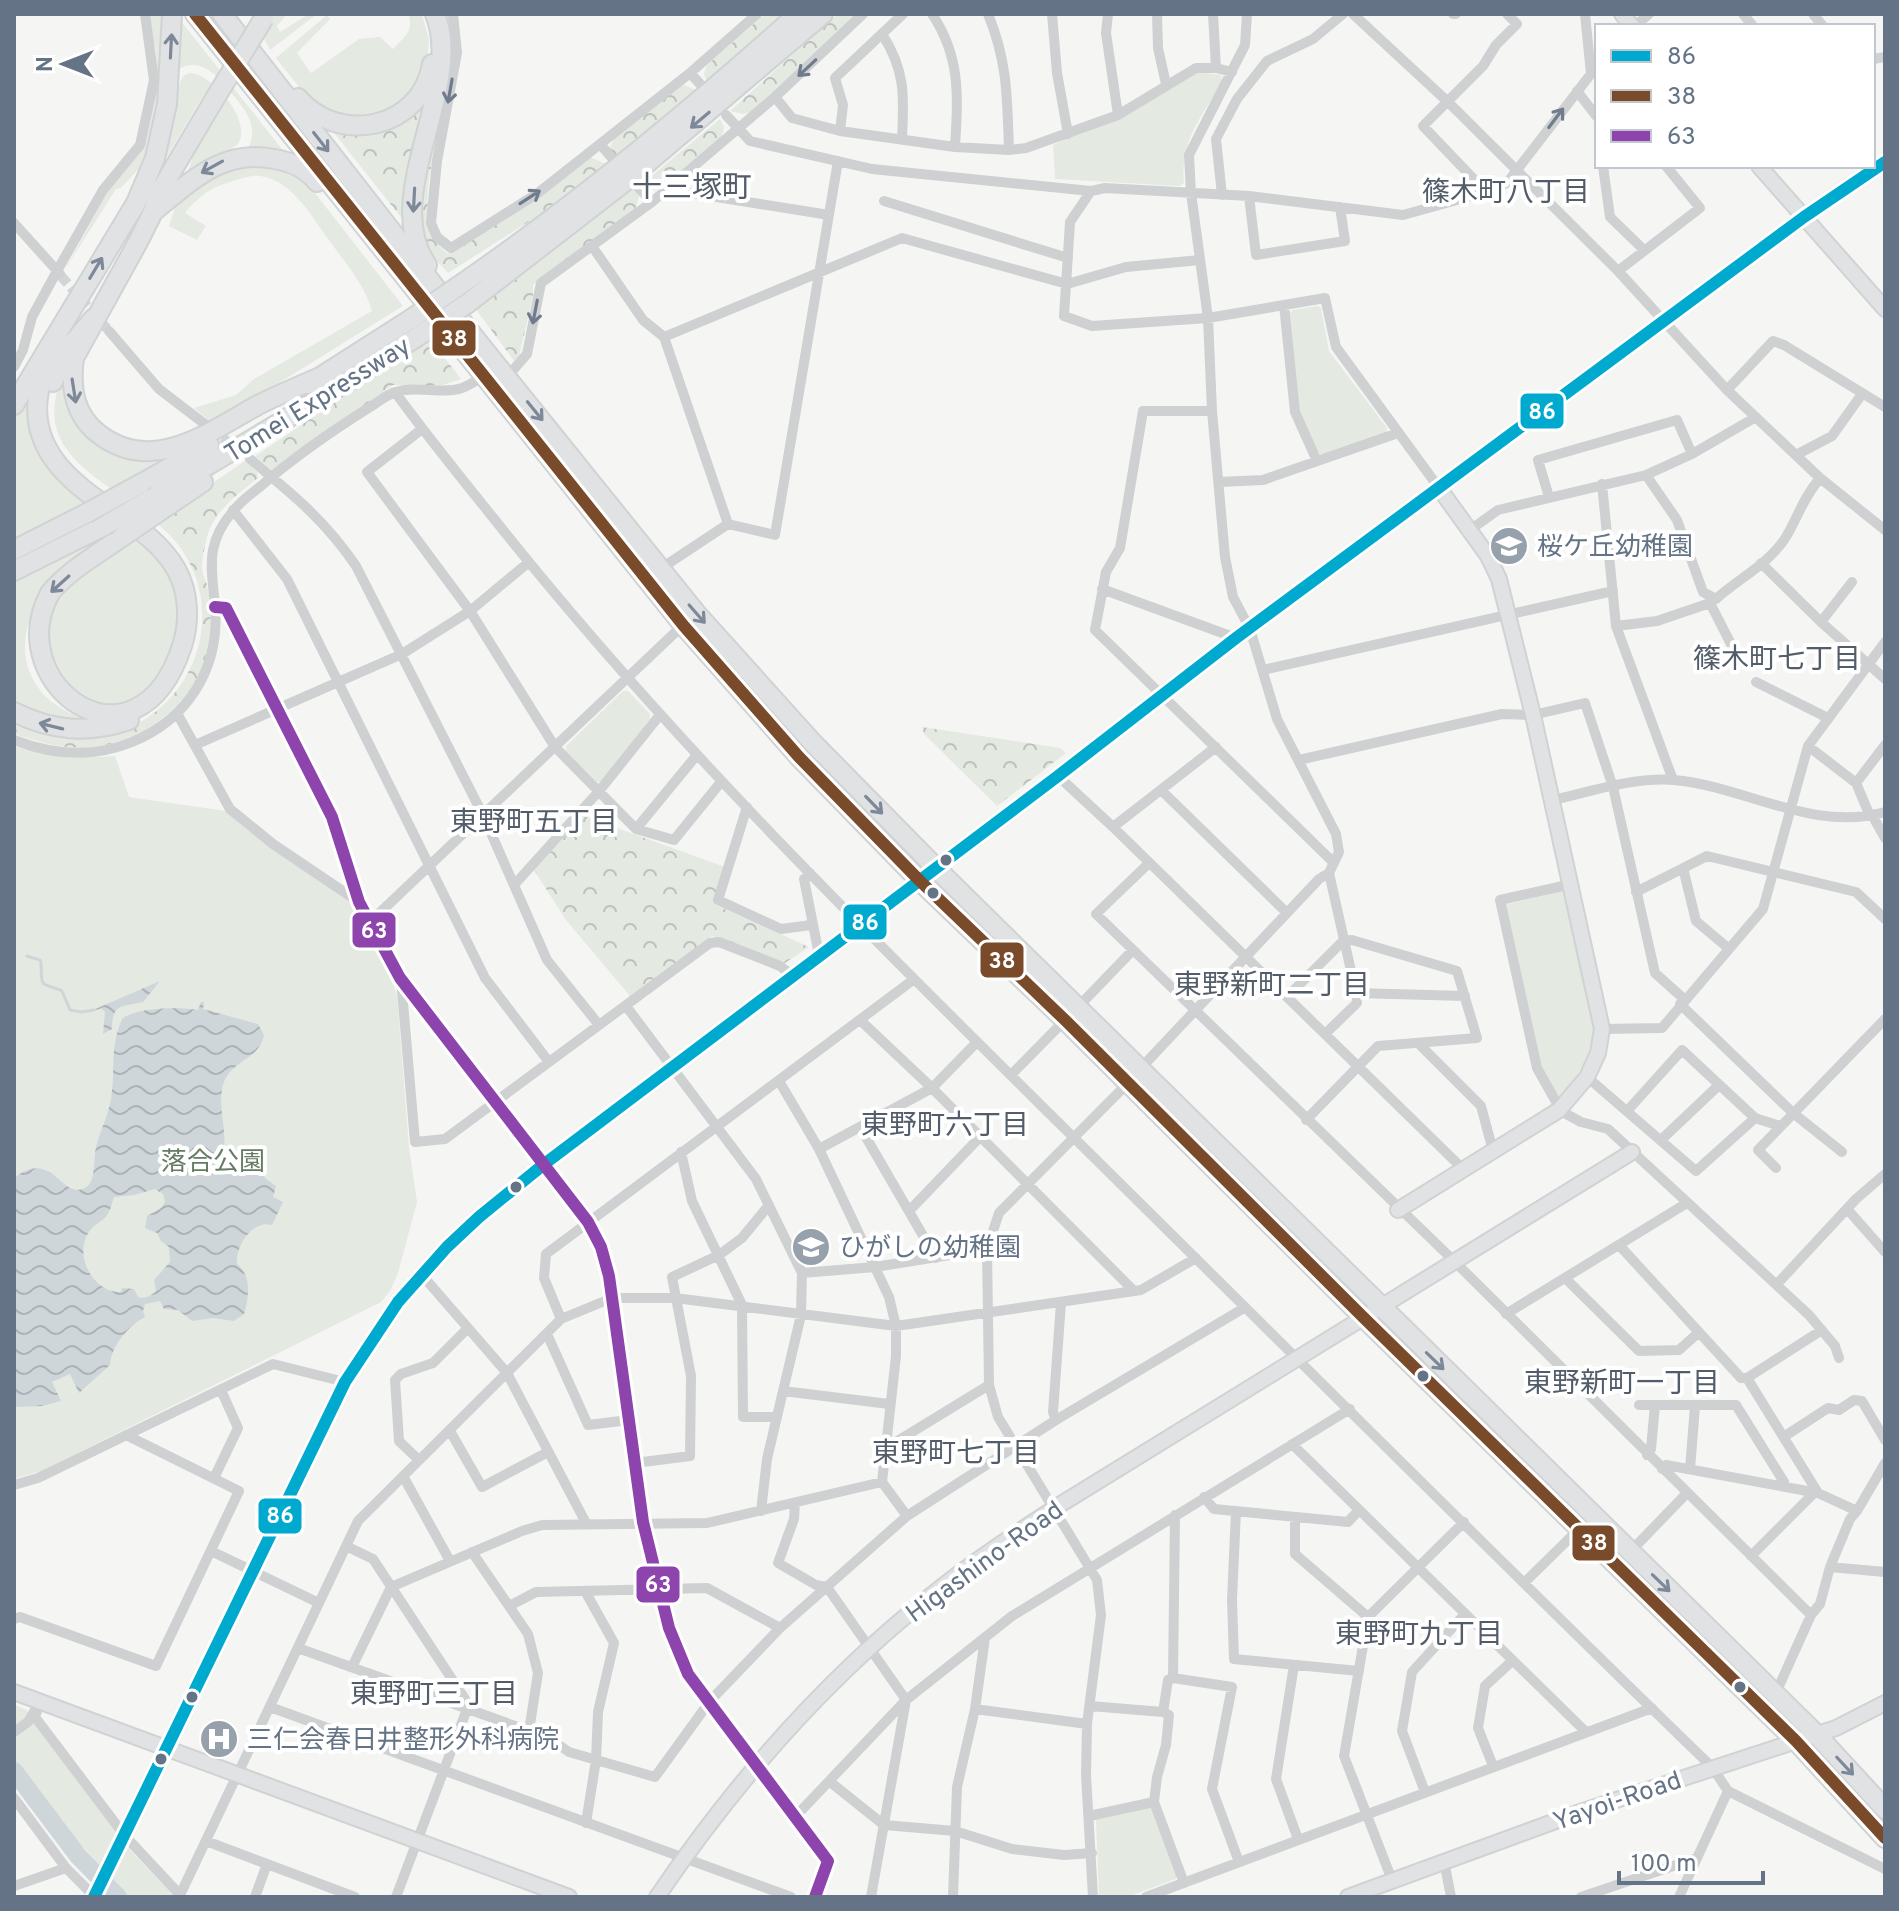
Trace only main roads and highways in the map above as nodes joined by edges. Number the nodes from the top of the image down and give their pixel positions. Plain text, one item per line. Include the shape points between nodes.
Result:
1 (172, 14) edge
2 (195, 14) edge
3 (222, 14) edge
4 (231, 14) edge
5 (427, 14) edge
6 (435, 14) edge
7 (798, 14) edge
8 (823, 14) edge
9 (263, 15) edge
10 (208, 102) junction
11 (1885, 162) edge
12 (1761, 168) edge
13 (136, 203) junction
14 (153, 212) junction
15 (1804, 217) junction
16 (422, 300) junction
17 (1885, 309) edge
18 (94, 318) junction
19 (417, 326) junction
20 (58, 333) junction
21 (478, 342) junction
22 (320, 377) junction
23 (14, 405) edge
24 (1439, 488) junction
25 (161, 502) junction
26 (14, 550) edge
27 (14, 571) edge
28 (14, 712) edge
29 (936, 868) junction
30 (920, 881) junction
31 (1072, 1014) junction
32 (1134, 1076) junction
33 (1632, 1152) road end
34 (1398, 1210) road end
35 (1380, 1307) junction
36 (1363, 1317) junction
37 (14, 1692) edge
38 (1885, 1703) edge
39 (1816, 1734) junction
40 (1796, 1741) junction
41 (166, 1749) junction
42 (1885, 1809) edge
43 (1885, 1838) edge
44 (1368, 1893) edge
45 (96, 1894) edge
46 (569, 1897) edge
47 (657, 1897) edge
48 (1348, 1897) edge

13 -> 1 highway via 165,122
2 - 16 highway
3 -> 21 highway
4 - 5 highway via 303,104 338,123 366,126 399,116 423,89 433,53
6 -> 21 highway via 442,57 417,169 416,243 474,327
7 - 19 highway, Tomei Expressway, bridge via 615,169 457,287
8 -> 19 highway, Tomei Expressway, bridge via 626,181 468,303
9 - 10 highway via 243,34
10 - 13 highway via 157,182
10 - 14 highway
11 - 15 main road
12 - 15 main road
20 -> 13 highway
16 -> 14 highway via 406,292 310,173 297,165 251,156 225,160
14 - 18 highway
15 - 17 main road
15 - 24 main road
16 - 30 highway via 683,625 799,757
18 -> 22 highway via 74,358 76,405 92,429 131,450 155,452 185,445
18 -> 28 highway via 65,352 56,373 48,395 51,430 78,473 153,527 176,553 195,599 195,634 173,685 131,720 67,730
19 - 22 highway, Tomei Expressway
19 - 25 highway, Tomei Expressway via 323,397
20 - 23 highway
25 -> 20 highway, bridge via 122,537 63,579 36,616 30,642 37,673 67,707 109,715 153,694 181,649 186,598 178,572 158,544 69,479 44,442 38,395
21 -> 29 highway via 696,613
22 - 26 highway, Tomei Expressway, bridge via 232,433
24 - 29 main road
24 - 34 main road via 1499,579 1602,1029 1587,1077 1561,1108
25 - 27 highway, Tomei Expressway, bridge
29 - 30 main road
29 - 31 highway
30 - 31 highway
30 - 41 main road via 543,1165 479,1217 422,1275 345,1382
31 - 32 highway
32 - 35 highway
32 - 36 highway
33 - 35 main road, Higashino-Road
35 - 36 main road, Higashino-Road
35 -> 39 highway
36 - 40 highway
36 - 47 main road, Higashino-Road via 1053,1509 936,1591 820,1696 756,1765
37 - 41 main road
38 - 39 main road, Yayoi-Road
39 - 40 main road, Yayoi-Road
39 -> 42 highway
40 - 43 highway
40 - 44 main road, Yayoi-Road via 1444,1861
41 - 45 main road
41 - 46 main road
44 - 48 main road, Yayoi-Road

